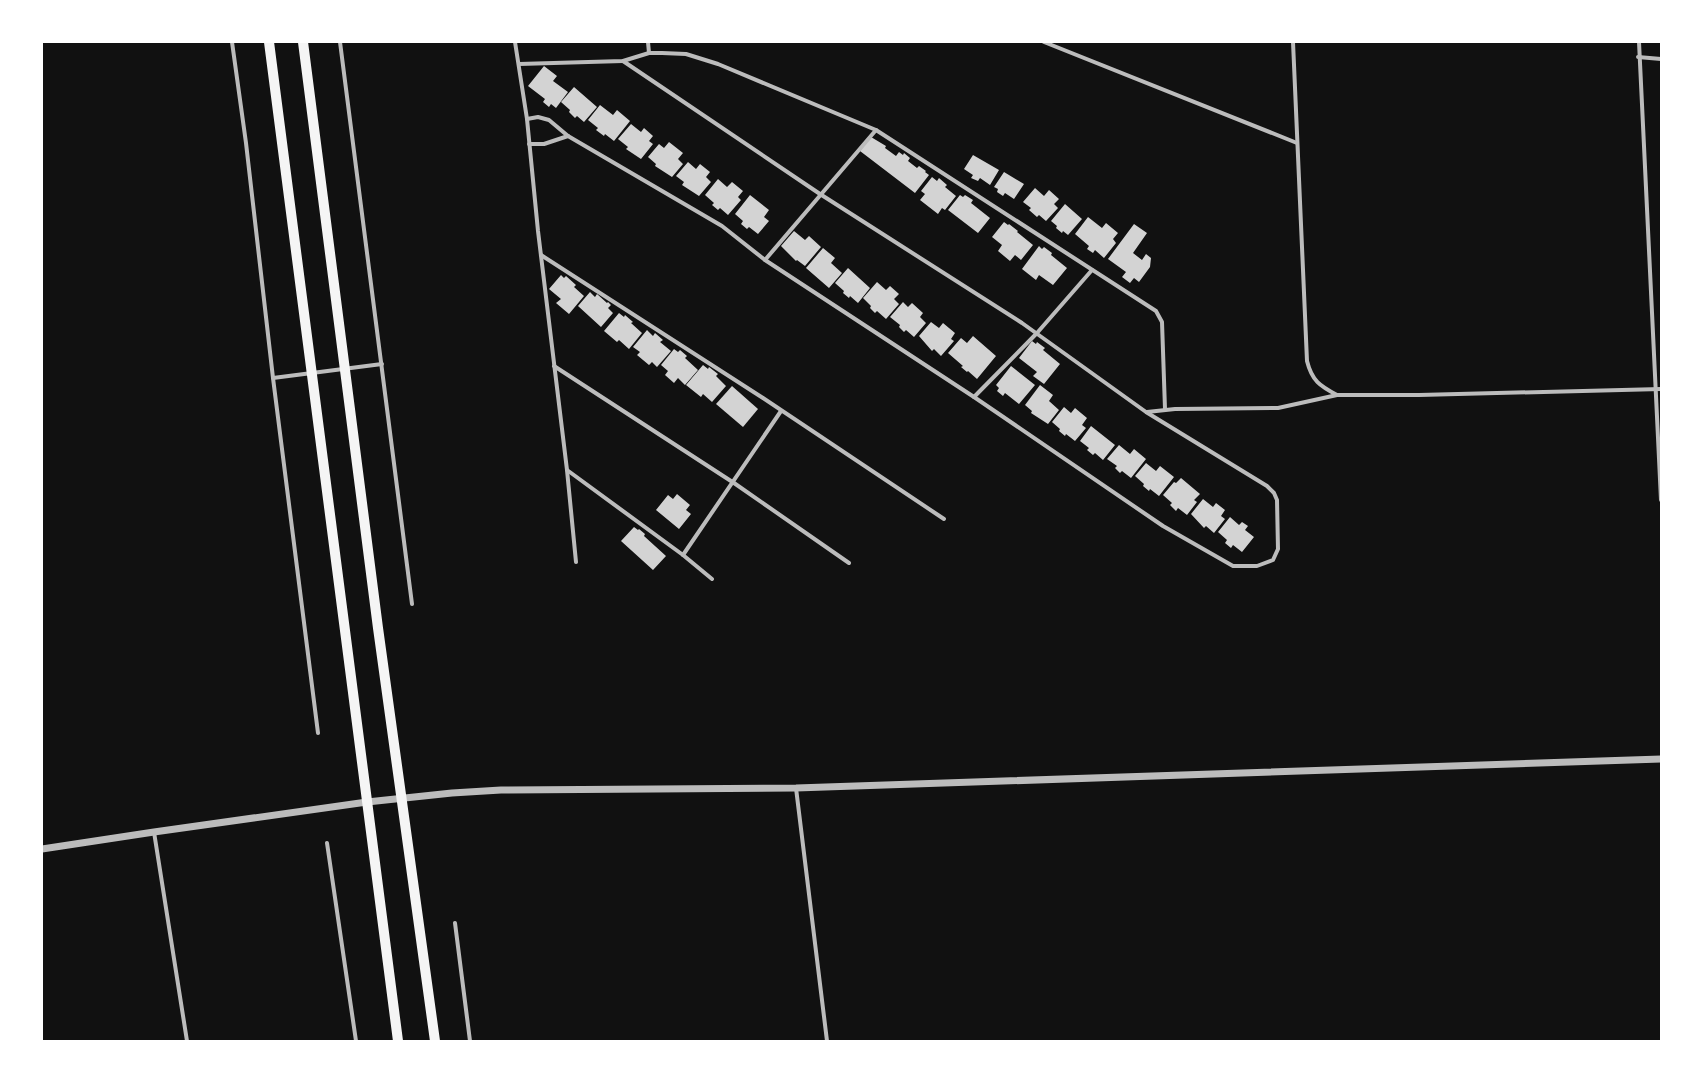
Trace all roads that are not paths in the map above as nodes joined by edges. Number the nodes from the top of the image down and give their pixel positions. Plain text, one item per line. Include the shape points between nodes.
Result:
1 (232, 42) edge
2 (269, 42) edge
3 (303, 42) edge
4 (340, 42) edge
5 (515, 42) edge
6 (648, 42) edge
7 (1044, 42) edge
8 (1293, 42) edge
9 (1639, 42) edge
10 (649, 53) junction
11 (1638, 57) junction
12 (1661, 59) edge
13 (623, 61) junction
14 (519, 64) junction
15 (527, 119) junction
16 (876, 130) junction
17 (568, 136) junction
18 (1297, 143) junction
19 (529, 144) junction
20 (820, 194) junction
21 (541, 255) junction
22 (765, 260) junction
23 (1092, 270) junction
24 (1037, 333) junction
25 (382, 364) junction
26 (554, 366) junction
27 (346, 370) junction
28 (312, 374) junction
29 (273, 378) junction
30 (1659, 389) edge
31 (1337, 395) junction
32 (974, 397) junction
33 (1165, 409) junction
34 (781, 411) junction
35 (1146, 412) junction
36 (567, 470) junction
37 (734, 483) junction
38 (1661, 500) edge
39 (944, 519) dead end
40 (683, 555) junction
41 (576, 562) dead end
42 (849, 563) dead end
43 (712, 579) dead end
44 (412, 604) dead end
45 (318, 733) dead end
46 (1661, 759) edge
47 (796, 788) junction
48 (401, 798) junction
49 (367, 802) junction
50 (154, 832) junction
51 (327, 843) dead end
52 (42, 849) edge
53 (454, 923) dead end
54 (187, 1041) edge
55 (356, 1041) edge
56 (398, 1041) edge
57 (435, 1041) edge
58 (470, 1041) edge
59 (827, 1041) edge

1 - 29 street
2 - 28 main road
3 - 27 main road
4 - 25 street
5 - 14 street
6 - 10 street
7 - 18 street
8 - 18 street
9 - 11 street
10 - 13 street
10 - 16 street via 699,57
11 - 12 street
11 - 30 street
13 - 14 street
13 - 20 street
14 - 15 street
15 - 17 street via 538,117 549,120
15 - 19 street
16 - 20 street
16 - 23 street
17 - 19 street via 544,144
17 - 22 street via 722,226
18 - 31 street via 1307,362 1315,381
19 - 21 street
20 - 22 street
20 - 24 street
21 - 26 street
21 - 34 street
22 - 32 street
23 - 24 street
23 - 33 street via 1144,302 1160,316
24 - 32 street
24 - 35 street
25 - 27 street
25 - 44 street
26 - 36 street
26 - 37 street
27 - 28 street
27 - 48 main road
28 - 29 street
28 - 49 main road
29 - 45 street
30 - 31 street
30 - 38 street
31 - 33 street via 1278,408
32 - 35 street via 1164,526 1233,566 1264,564 1275,558 1278,549 1277,500 1274,493 1267,486
33 - 35 street
34 - 37 street
34 - 39 street
36 - 40 street
36 - 41 street
37 - 40 street
37 - 42 street
40 - 43 street
46 - 47 street
47 - 48 street via 501,790
47 - 59 street
48 - 49 street
48 - 57 main road
49 - 50 street
49 - 56 main road
50 - 52 street
50 - 54 street
51 - 55 street
53 - 58 street

